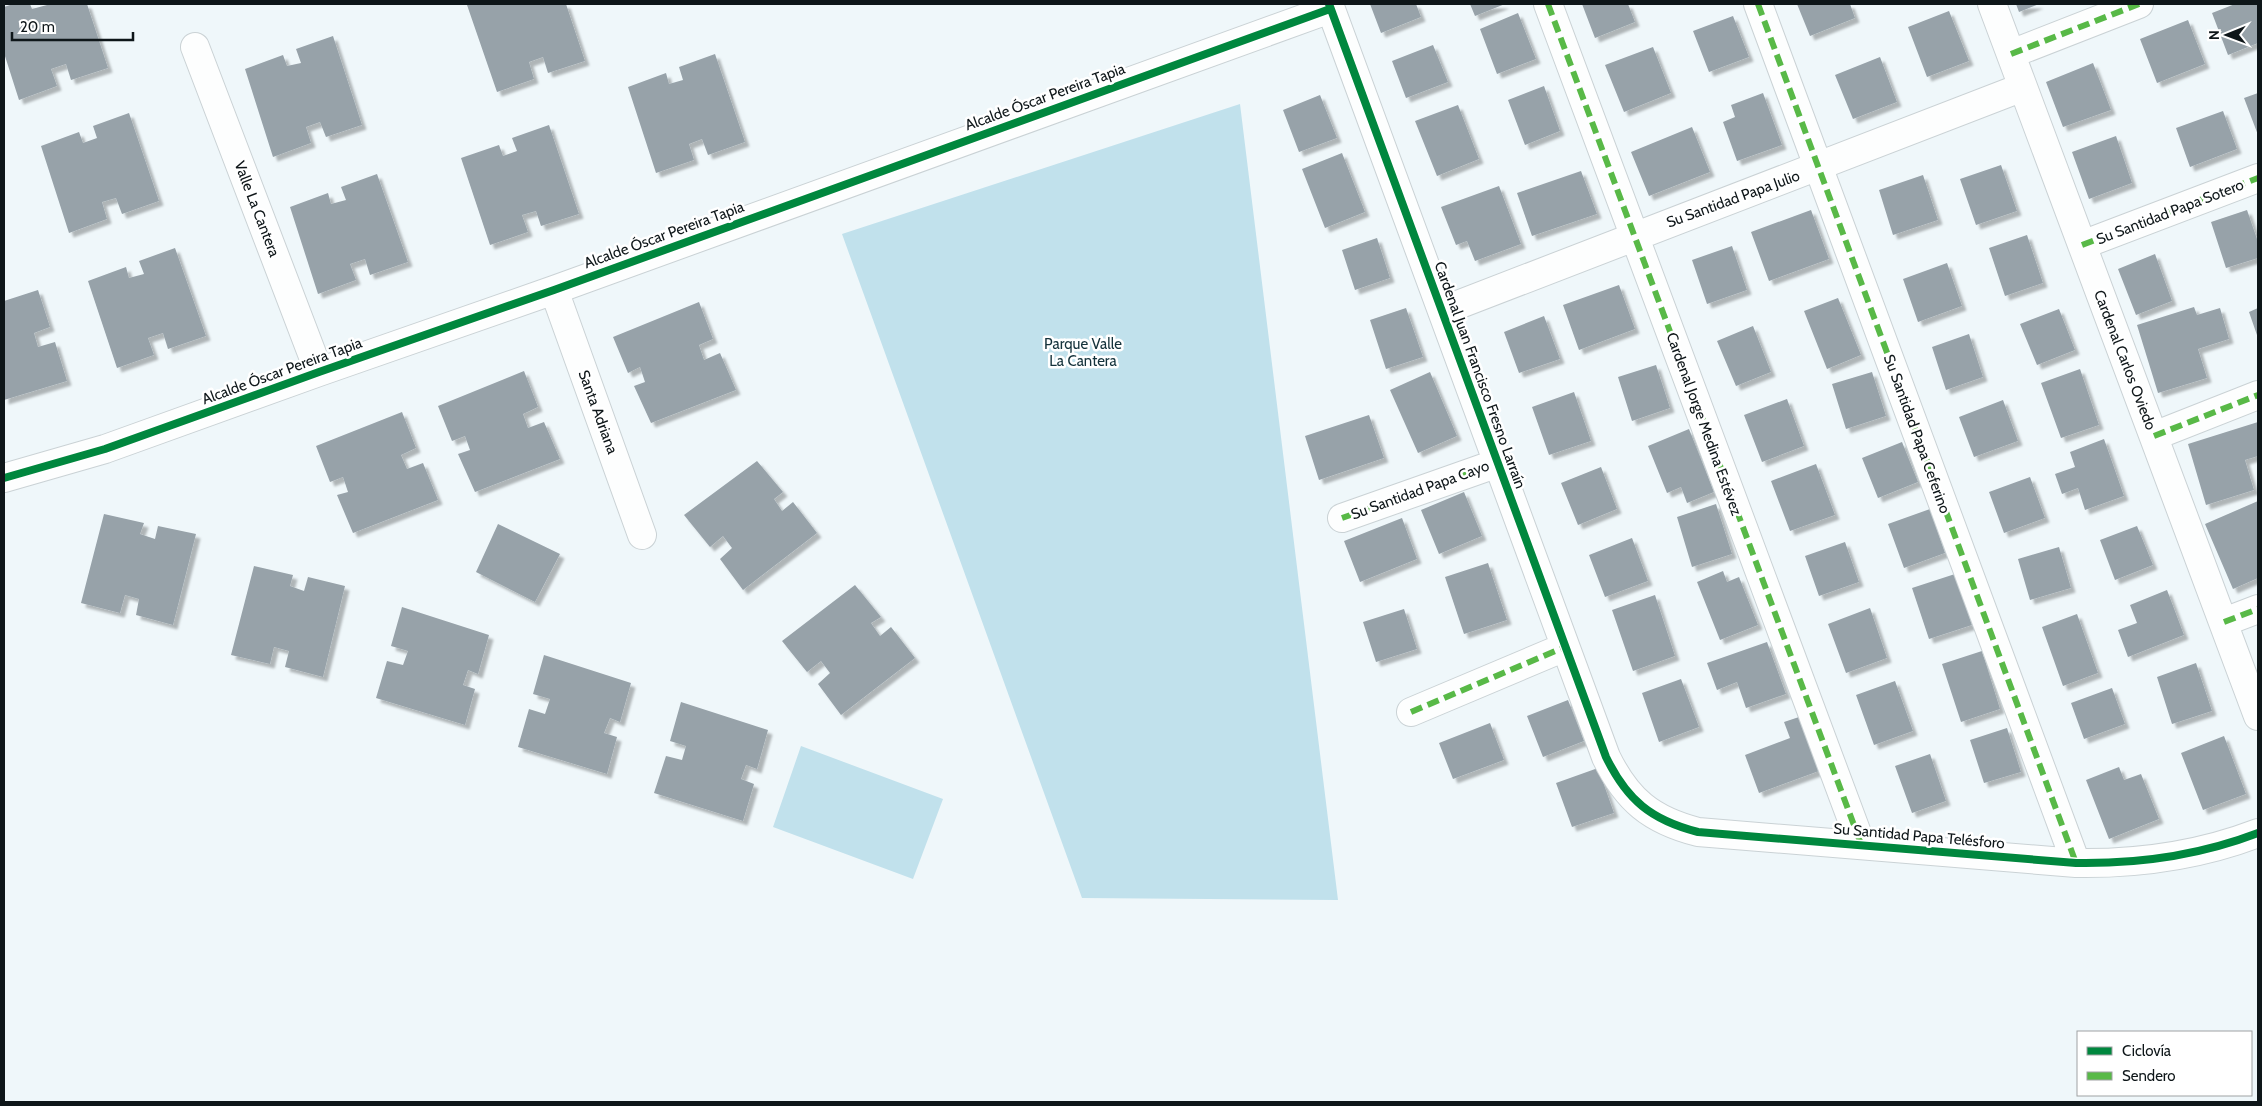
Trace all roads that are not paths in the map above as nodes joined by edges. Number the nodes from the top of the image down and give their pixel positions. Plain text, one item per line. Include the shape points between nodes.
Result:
1 (1548, 4) edge
2 (1758, 4) edge
3 (1992, 4) edge
4 (2139, 4) edge
5 (1329, 6) edge
6 (194, 47) dead end
7 (2011, 54) junction
8 (2023, 87) junction
9 (1819, 167) junction
10 (2258, 178) edge
11 (1634, 236) junction
12 (2082, 245) junction
13 (554, 290) junction
14 (1442, 311) junction
15 (319, 372) junction
16 (2258, 395) edge
17 (2154, 436) junction
18 (1498, 463) junction
19 (4, 478) edge
20 (1342, 518) dead end
21 (642, 535) dead end
22 (2258, 609) edge
23 (2224, 622) junction
24 (1566, 647) junction
25 (1411, 712) dead end
26 (2258, 716) edge
27 (1606, 757) joint
28 (2258, 833) edge
29 (1860, 844) junction
30 (2076, 863) junction

1 - 11 street, Cardenal Jorge Medina Estévez
2 - 9 street, Su Santidad Papa Ceferino
3 - 7 street, Cardenal Carlos Oviedo
4 - 7 street
5 - 13 street, Alcalde Óscar Pereira Tapia
5 - 14 street, Cardenal Juan Francisco Fresno Larraín
6 - 15 street, Valle La Cantera
7 - 8 street, Cardenal Carlos Oviedo
8 - 9 street, Su Santidad Papa Julio
8 - 12 street, Cardenal Carlos Oviedo
9 - 11 street, Su Santidad Papa Julio
9 - 30 street, Su Santidad Papa Ceferino
10 - 12 street, Su Santidad Papa Sotero
11 - 14 street, Su Santidad Papa Julio
11 - 29 street, Cardenal Jorge Medina Estévez
12 - 17 street, Cardenal Carlos Oviedo
13 - 15 street, Alcalde Óscar Pereira Tapia
13 - 21 street, Santa Adriana
14 - 18 street, Cardenal Juan Francisco Fresno Larraín
15 - 19 street, Alcalde Óscar Pereira Tapia via 105,449
16 - 17 street
17 - 23 street, Cardenal Carlos Oviedo
18 - 20 street, Su Santidad Papa Cayo
18 - 24 street, Cardenal Juan Francisco Fresno Larraín
22 - 23 street
23 - 26 street, Cardenal Carlos Oviedo
24 - 25 street
24 - 27 street, Cardenal Juan Francisco Fresno Larraín
27 - 29 street, Su Santidad Papa Telésforo via 1617,780 1634,800 1654,816 1675,826 1698,832
28 - 30 street, Su Santidad Papa Telésforo via 2202,852 2152,861
29 - 30 street, Su Santidad Papa Telésforo

